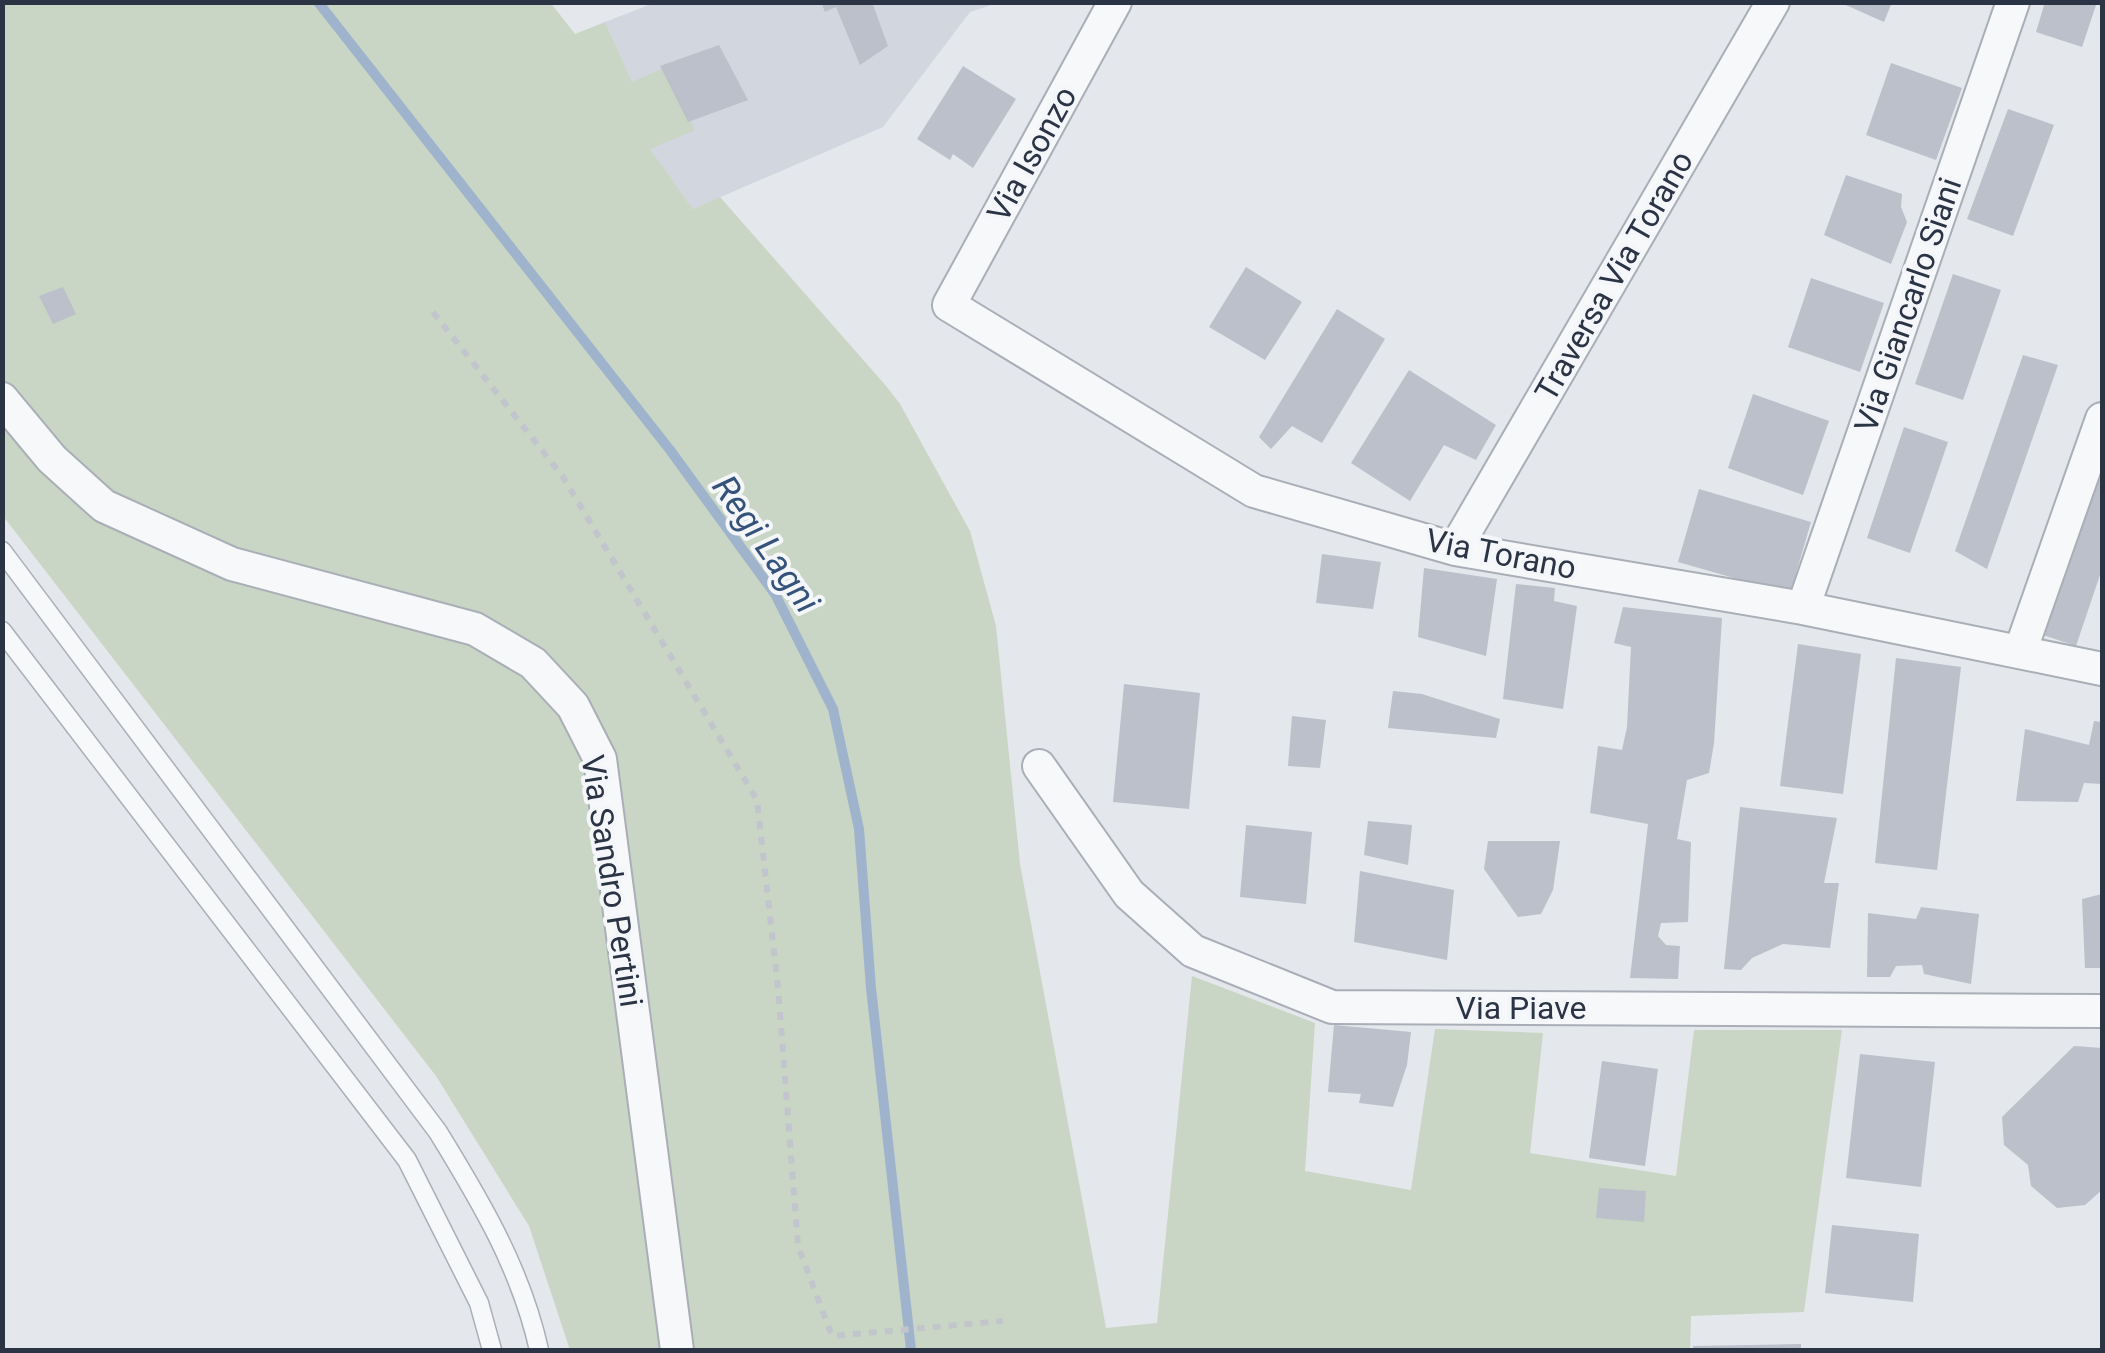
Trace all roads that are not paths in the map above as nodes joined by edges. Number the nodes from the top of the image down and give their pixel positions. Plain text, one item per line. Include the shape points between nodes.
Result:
1 (1114, 2) edge
2 (1773, 2) edge
3 (2013, 2) edge
4 (949, 305) joint
5 (6, 404) edge
6 (2102, 419) edge
7 (1455, 549) junction
8 (2, 552) edge
9 (1803, 608) junction
10 (2, 631) edge
11 (2020, 652) junction
12 (2102, 669) edge
13 (1039, 766) dead end
14 (2102, 1012) edge
15 (492, 1350) edge
16 (539, 1350) edge
17 (677, 1350) edge

1 - 4 street, Via Isonzo
2 - 7 street, Traversa Via Torano
3 - 9 street, Via Giancarlo Siani
4 - 7 street, Via Torano via 1254,491
5 - 17 street, Via Sandro Pertini via 104,506 232,564 474,629 533,662 573,706 600,759
6 - 11 street
7 - 9 street, Via Torano
8 - 16 lane via 438,1132 517,1274
9 - 11 street, Via Torano
10 - 15 lane via 407,1160 478,1303
11 - 12 street, Via Torano
13 - 14 street, Via Piave via 1129,894 1193,951 1332,1007

